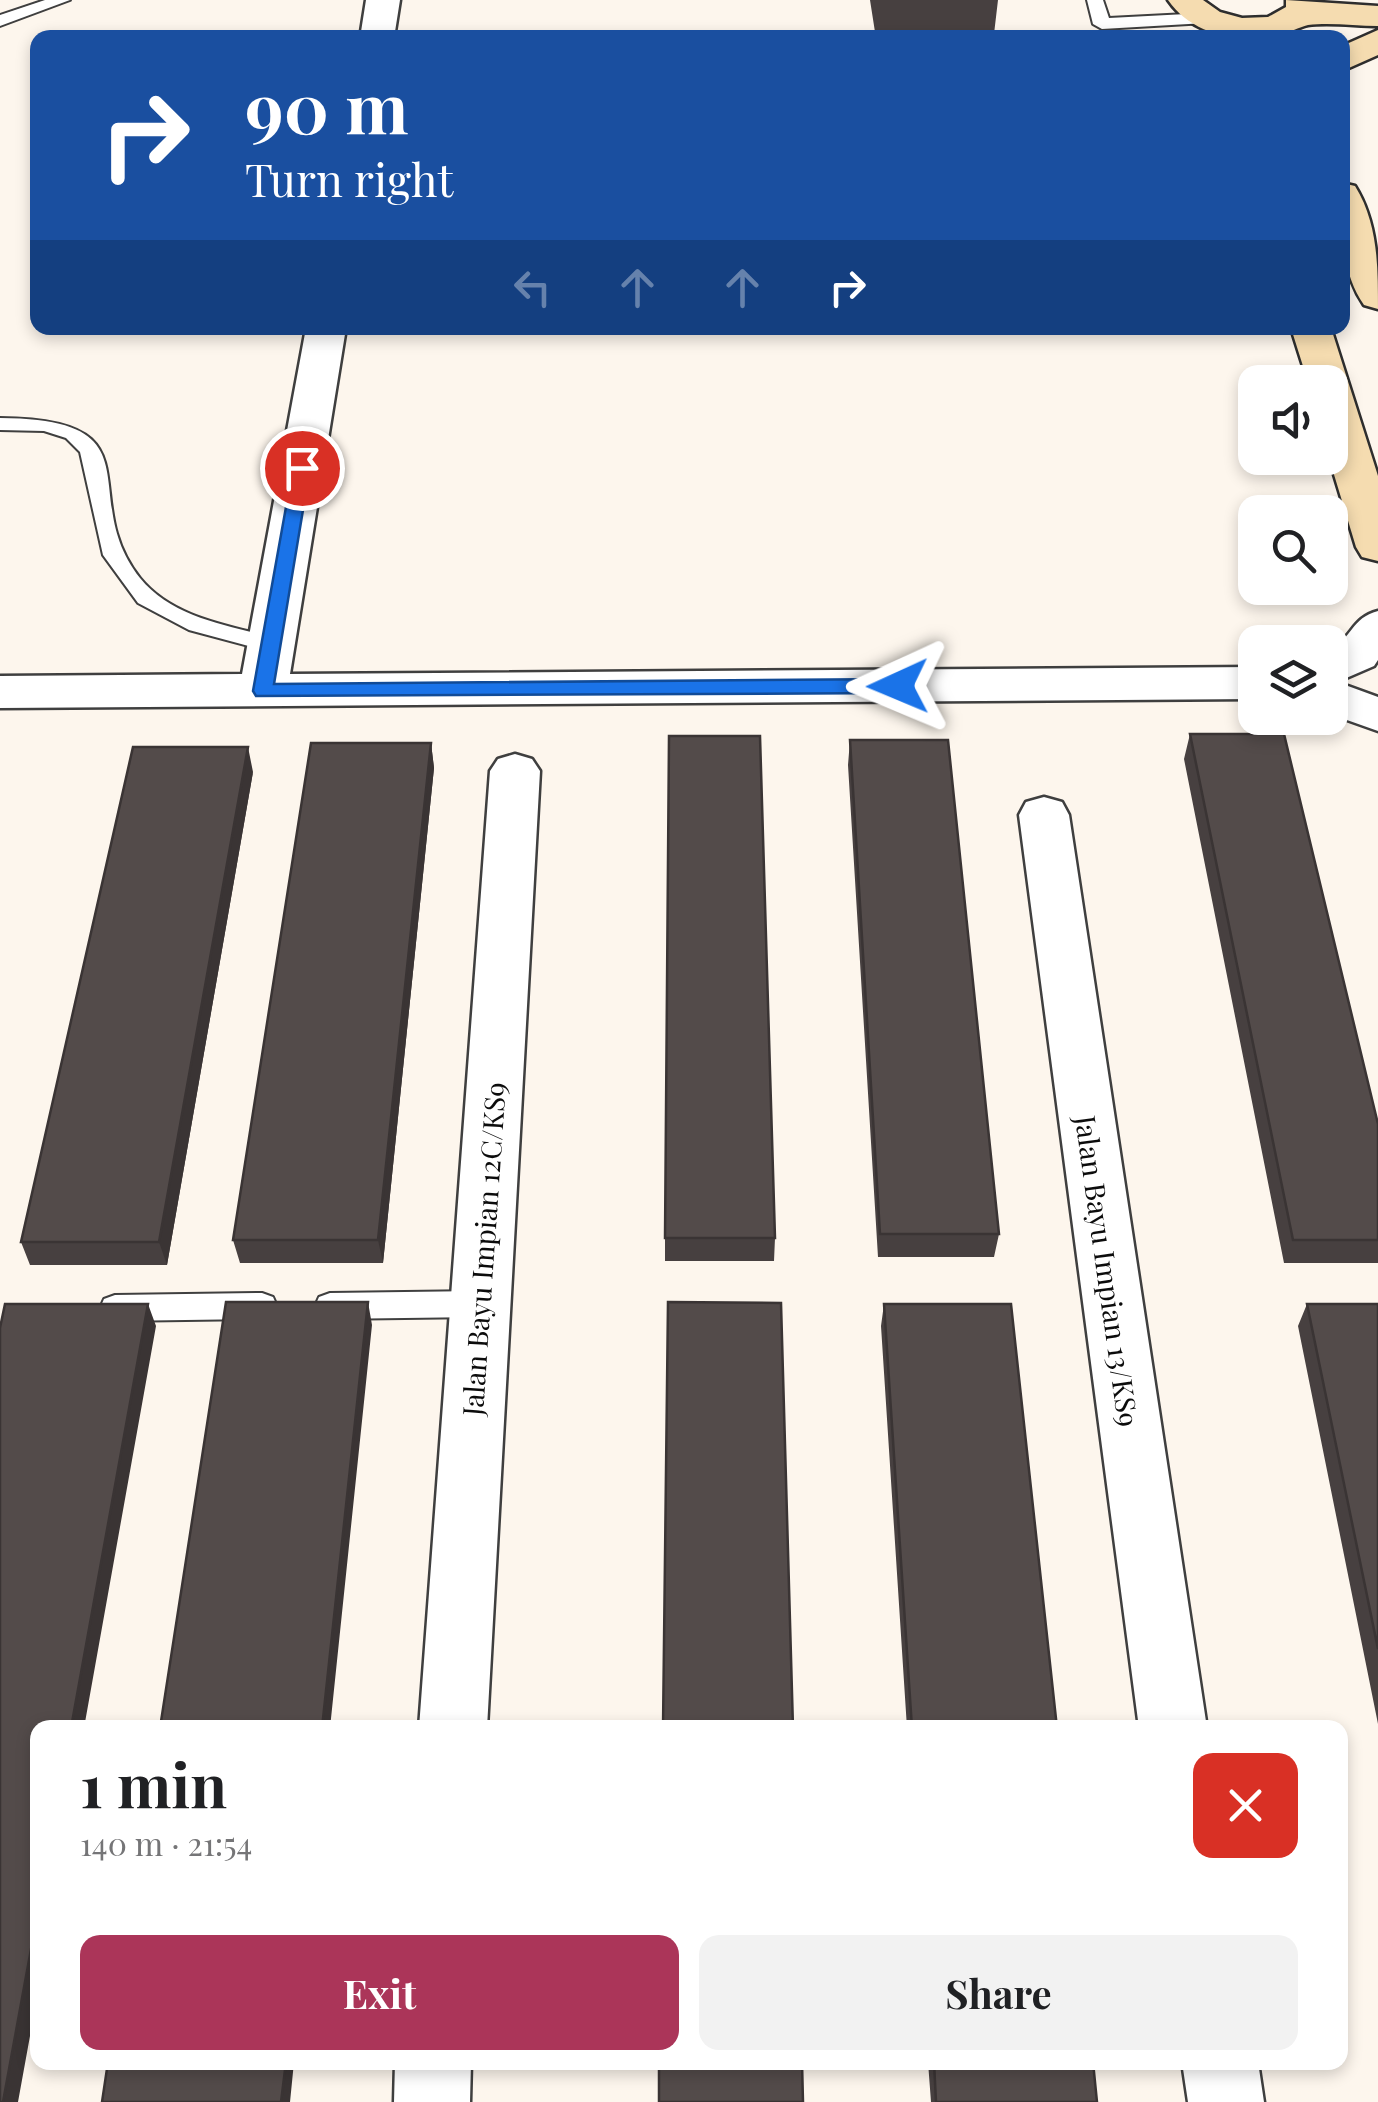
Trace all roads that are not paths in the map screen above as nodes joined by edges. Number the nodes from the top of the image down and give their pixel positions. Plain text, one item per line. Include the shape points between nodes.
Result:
1 (62, 0) edge
2 (383, 0) edge
3 (1095, 0) edge
4 (1378, 16) edge
5 (1293, 19) edge
6 (0, 21) edge
7 (1215, 24) edge
8 (378, 30) edge
9 (1378, 40) edge
10 (1350, 56) edge
11 (1350, 217) edge
12 (1378, 297) edge
13 (325, 335) edge
14 (1313, 335) edge
15 (1323, 365) edge
16 (0, 424) edge
17 (1348, 449) edge
18 (1378, 547) edge
19 (1378, 626) edge
20 (271, 644) junction
21 (1348, 659) edge
22 (1238, 683) edge
23 (263, 691) junction
24 (0, 692) edge
25 (1348, 703) edge
26 (1378, 715) edge
27 (515, 772) dead end
28 (1044, 814) dead end
29 (479, 1304) junction
30 (80, 1308) edge
31 (453, 1720) edge
32 (1172, 1720) edge
33 (434, 2070) edge
34 (1221, 2070) edge
35 (432, 2102) edge
36 (1226, 2102) edge

1 - 6 lane
2 - 8 street
3 - 7 lane via 1102,24
4 - 5 street
5 - 7 street via 1258,28
9 - 10 street
11 - 12 street
13 - 20 street
14 - 15 street
16 - 20 lane via 49,423 84,437 93,450 106,534 133,585 198,626
17 - 18 street
19 - 21 street
20 - 23 street
22 - 23 street
23 - 24 street
25 - 26 street
27 - 29 street, Jalan Bayu Impian 12C/KS9
28 - 32 street, Jalan Bayu Impian 13/KS9
29 - 30 lane
29 - 31 street, Jalan Bayu Impian 12C/KS9
33 - 35 street
34 - 36 street

